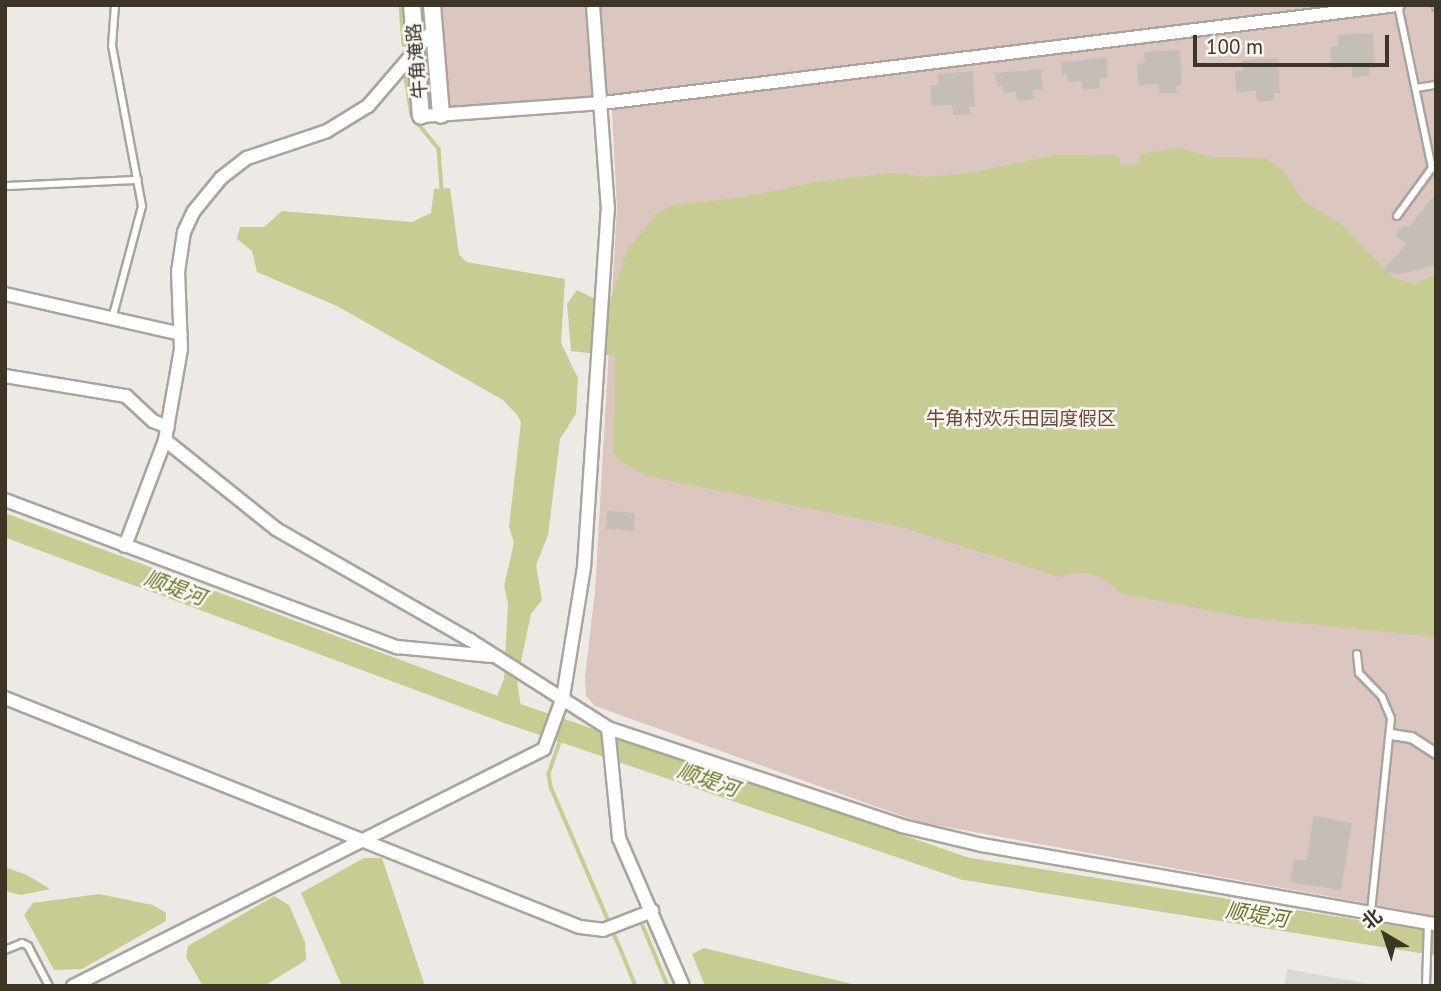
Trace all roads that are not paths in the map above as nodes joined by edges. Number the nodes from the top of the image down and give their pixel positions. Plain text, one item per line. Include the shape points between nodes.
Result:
1 (115, 5) edge
2 (412, 5) edge
3 (432, 5) edge
4 (593, 5) edge
5 (1392, 6) edge
6 (434, 29) junction
7 (415, 47) junction
8 (1436, 85) edge
9 (1416, 88) junction
10 (603, 103) junction
11 (441, 115) junction
12 (421, 116) joint
13 (138, 180) junction
14 (5, 186) edge
15 (1398, 216) dead end
16 (5, 294) edge
17 (112, 319) junction
18 (181, 334) junction
19 (5, 376) edge
20 (167, 433) junction
21 (5, 500) edge
22 (125, 546) junction
23 (1357, 654) dead end
24 (496, 656) junction
25 (5, 698) edge
26 (561, 703) junction
27 (608, 728) junction
28 (1391, 734) junction
29 (1436, 754) edge
30 (362, 841) junction
31 (652, 911) junction
32 (1371, 913) junction
33 (1430, 926) edge
34 (5, 950) edge
35 (76, 985) edge
36 (1426, 985) edge
37 (49, 986) edge
38 (683, 986) edge

1 - 13 lane via 112,46
2 - 7 street, 牛角淹路
3 - 6 street, 牛角淹路
4 - 10 street
5 - 9 lane
5 - 10 street
6 - 7 street
6 - 11 street, 牛角淹路
7 - 12 street, 牛角淹路
7 - 18 street via 368,106 327,131 247,158 221,178 194,211 184,232 178,272
8 - 9 lane
9 - 15 lane via 1432,167
10 - 11 street
10 - 26 street via 608,210 584,567
11 - 12 street
13 - 14 lane
13 - 17 lane via 142,206
16 - 17 street
17 - 18 street
18 - 20 street
19 - 20 street via 126,396
20 - 22 street
20 - 24 street via 276,529
21 - 22 street
22 - 24 street via 397,647
23 - 28 lane via 1359,673 1389,711
24 - 26 street
25 - 30 street
26 - 27 street
26 - 30 street via 544,749
27 - 31 street via 608,768 619,838
27 - 32 street via 902,826
28 - 29 street via 1411,737
28 - 32 lane
30 - 31 street via 580,927 610,928
30 - 35 street
31 - 38 street
32 - 33 street
33 - 36 lane
34 - 37 lane via 22,943 28,946

